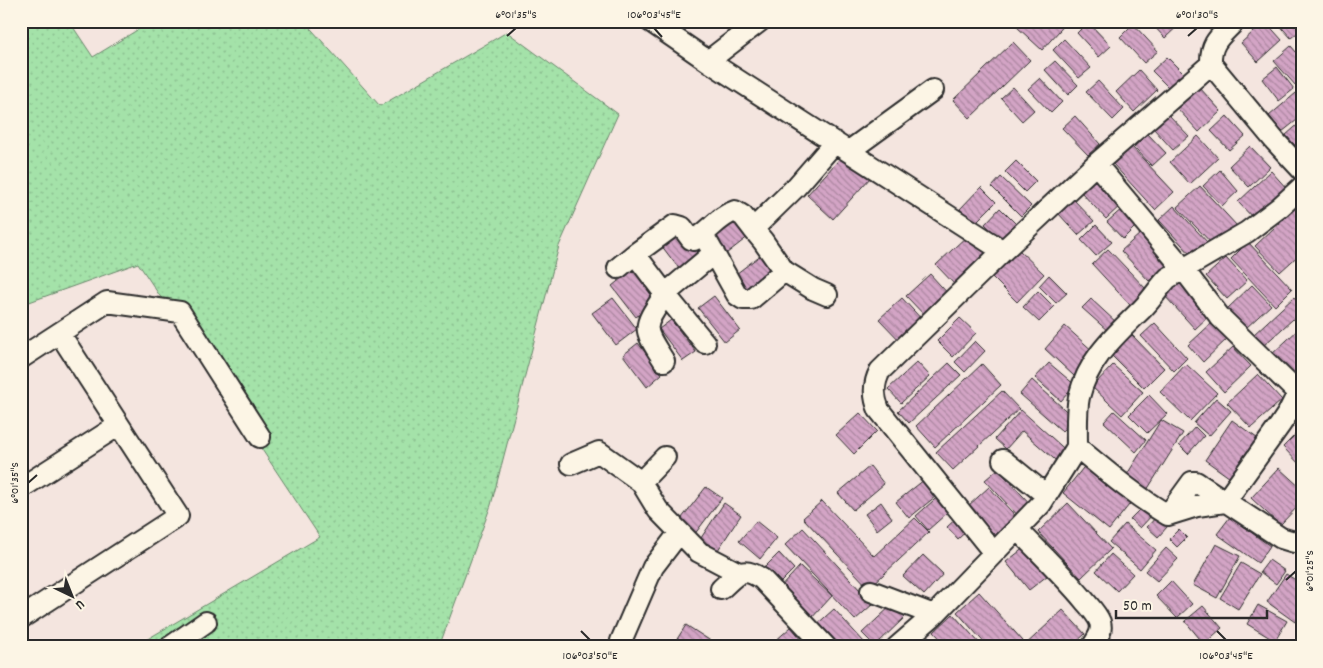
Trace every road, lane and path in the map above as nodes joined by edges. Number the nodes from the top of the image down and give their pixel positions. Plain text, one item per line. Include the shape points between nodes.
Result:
1 (650, 21) edge
2 (760, 21) edge
3 (1235, 21) edge
4 (708, 61) junction
5 (1210, 64) junction
6 (934, 90) dead end
7 (842, 146) junction
8 (1096, 164) junction
9 (1302, 170) edge
10 (1302, 187) edge
11 (753, 230) junction
12 (703, 235) junction
13 (1003, 251) junction
14 (714, 253) junction
15 (636, 254) junction
16 (618, 268) dead end
17 (1183, 270) junction
18 (784, 271) junction
19 (665, 294) junction
20 (827, 295) dead end
21 (60, 334) junction
22 (705, 343) dead end
23 (21, 358) edge
24 (664, 361) dead end
25 (1300, 392) edge
26 (119, 425) junction
27 (260, 437) dead end
28 (1077, 447) junction
29 (665, 457) dead end
30 (1003, 460) dead end
31 (571, 464) dead end
32 (641, 482) junction
33 (21, 488) edge
34 (1046, 495) junction
35 (1225, 502) junction
36 (1017, 529) junction
37 (679, 533) junction
38 (1302, 540) edge
39 (994, 553) junction
40 (739, 573) junction
41 (721, 589) dead end
42 (871, 591) dead end
43 (934, 615) junction
44 (21, 618) edge
45 (206, 622) dead end
46 (170, 647) edge
47 (623, 647) edge
48 (826, 647) edge
49 (897, 647) edge
50 (1092, 647) edge

1 - 4 street
2 - 4 street
3 - 5 street via 1212,48
4 - 7 street
5 - 8 street
5 - 9 street
6 - 7 street
7 - 11 street
7 - 13 street
8 - 13 street
8 - 17 street
10 - 17 street via 1247,232
11 - 12 street via 735,211 728,213
11 - 18 street
12 - 14 street
12 - 15 street via 693,240 682,227 675,225
13 - 39 street via 880,371 874,391 879,410
14 - 18 street via 736,295 743,299 751,299
14 - 19 street
15 - 16 street
15 - 19 street
17 - 25 street via 1220,317
17 - 28 street via 1165,282 1097,356 1078,399
18 - 20 street
19 - 22 street
19 - 24 street via 647,326 648,335
21 - 23 street
21 - 26 street
21 - 27 street via 107,302 180,312
25 - 35 street
26 - 33 street
26 - 44 street via 178,516
28 - 34 street
28 - 35 street via 1121,484 1168,515 1194,481
29 - 32 street
30 - 34 street
31 - 32 street via 599,452
32 - 37 street via 658,510
34 - 36 street
35 - 38 street via 1281,538 1294,542
36 - 39 street
36 - 50 street via 1062,574 1100,621 1101,630
37 - 40 street via 699,552
37 - 47 street via 653,567 621,640
39 - 43 street
40 - 41 street
40 - 48 street via 746,571 762,579
42 - 43 street
43 - 49 street
45 - 46 street

